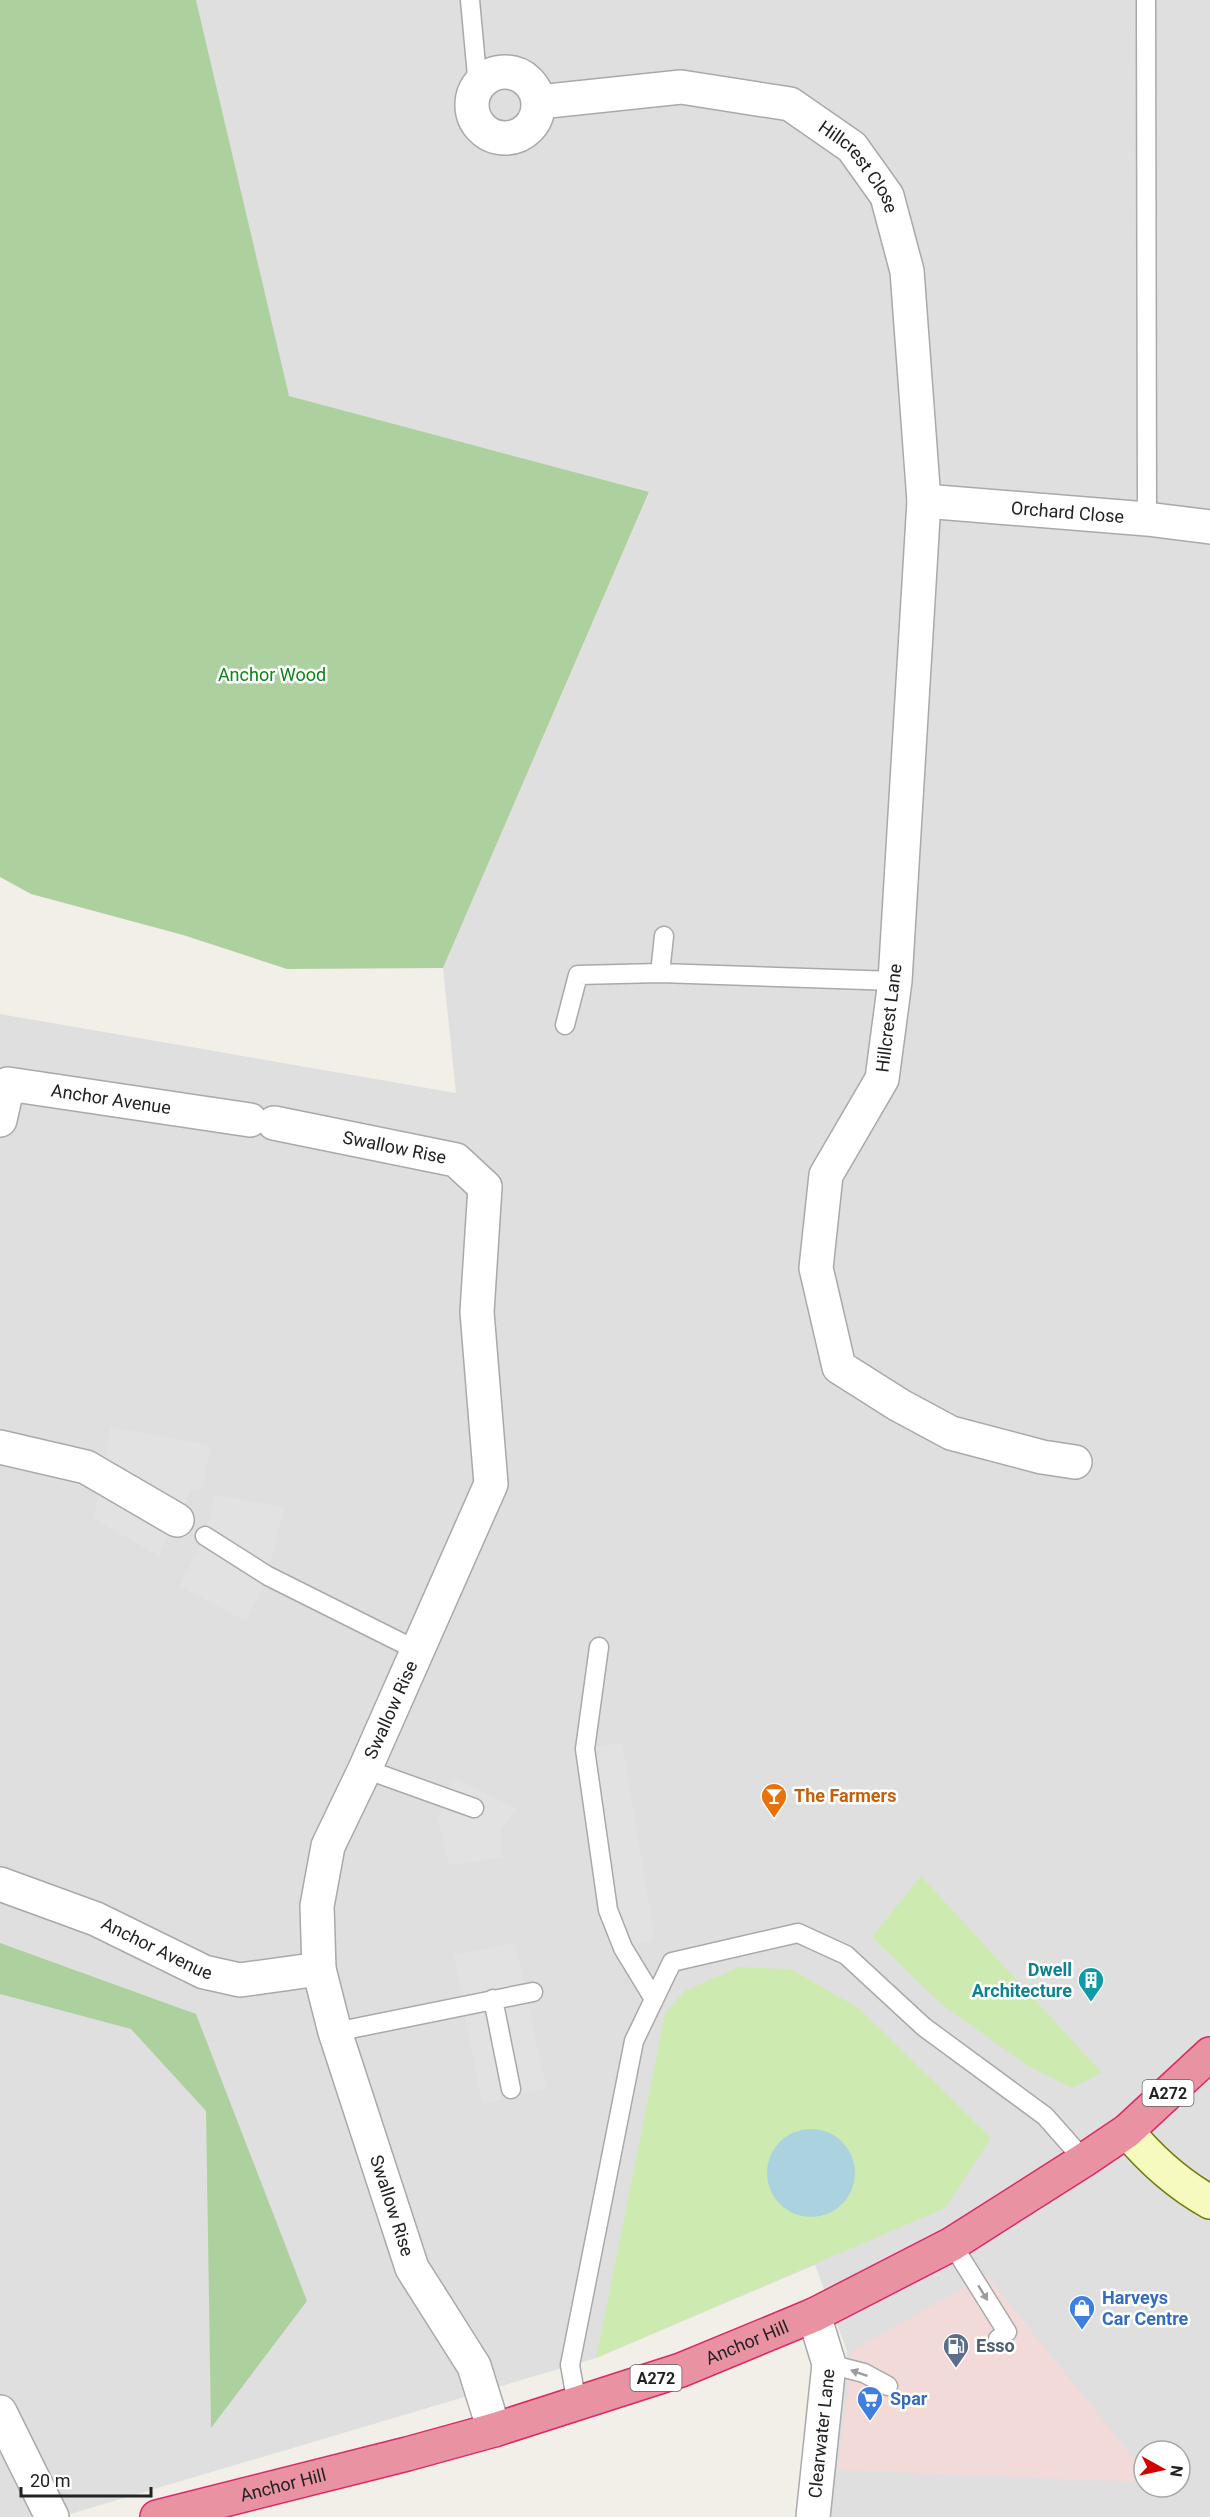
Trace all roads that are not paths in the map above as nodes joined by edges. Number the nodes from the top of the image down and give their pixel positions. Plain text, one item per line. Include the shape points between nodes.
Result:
1 (470, 0) edge
2 (1146, 0) edge
3 (478, 87) junction
4 (539, 102) junction
5 (924, 501) junction
6 (1147, 519) junction
7 (1210, 527) edge
8 (664, 936) dead end
9 (660, 972) junction
10 (895, 981) junction
11 (565, 1025) dead end
12 (0, 1120) edge
13 (262, 1121) joint
14 (0, 1447) edge
15 (1075, 1462) dead end
16 (177, 1520) dead end
17 (205, 1536) dead end
18 (599, 1647) dead end
19 (417, 1651) junction
20 (365, 1769) junction
21 (474, 1808) dead end
22 (0, 1884) edge
23 (319, 1969) junction
24 (533, 1992) dead end
25 (493, 1999) junction
26 (654, 1999) junction
27 (335, 2032) junction
28 (1210, 2054) edge
29 (511, 2089) dead end
30 (1127, 2131) junction
31 (1084, 2160) junction
32 (1210, 2202) edge
33 (952, 2244) junction
34 (814, 2315) junction
35 (998, 2339) dead end
36 (829, 2364) junction
37 (888, 2386) dead end
38 (577, 2404) junction
39 (0, 2412) edge
40 (494, 2430) junction
41 (52, 2517) edge
42 (157, 2517) edge
43 (813, 2517) edge

1 - 3 lane
2 - 6 lane
3 - 4 street via 491,75 512,72 530,83
3 - 4 street via 472,101 473,112 477,122 494,137 504,139 526,132 534,124
4 - 5 street, Hillcrest Close via 681,87 790,104 852,147 887,196 907,271
5 - 6 street, Orchard Close
5 - 10 street, Hillcrest Lane
6 - 7 street, Orchard Close
8 - 9 lane
9 - 10 lane
9 - 11 lane via 578,975
10 - 15 street, Hillcrest Lane via 882,1079 826,1175 816,1268 839,1367 951,1433
12 - 13 street, Anchor Avenue via 8,1084
13 - 19 street, Swallow Rise via 456,1160 485,1187 477,1312 491,1484
14 - 16 street via 86,1467
17 - 19 lane via 268,1576
18 - 26 lane via 585,1749 608,1910 623,1948
19 - 20 street, Swallow Rise
20 - 21 lane
20 - 23 street, Swallow Rise via 328,1846 317,1906
22 - 23 street, Anchor Avenue via 96,1919 204,1972 240,1980
23 - 27 street, Swallow Rise
24 - 25 lane
25 - 27 lane
25 - 29 lane
26 - 31 lane via 672,1962 798,1933 846,1955 924,2027 1045,2116
26 - 38 lane via 634,2041 570,2365
27 - 40 street, Swallow Rise via 412,2268 474,2366
28 - 30 highway, A272
30 - 31 highway, Anchor Hill / A272
30 - 32 street via 1182,2187
31 - 33 highway, Anchor Hill / A272
33 - 34 highway, Anchor Hill / A272
33 -> 35 lane via 1007,2332
34 - 36 street, Clearwater Lane
34 - 38 highway, Anchor Hill / A272 via 681,2370
37 -> 36 lane via 864,2373
36 - 43 street, Clearwater Lane
38 - 40 highway, Anchor Hill / A272
39 - 41 street
40 - 42 highway, Anchor Hill / A272

